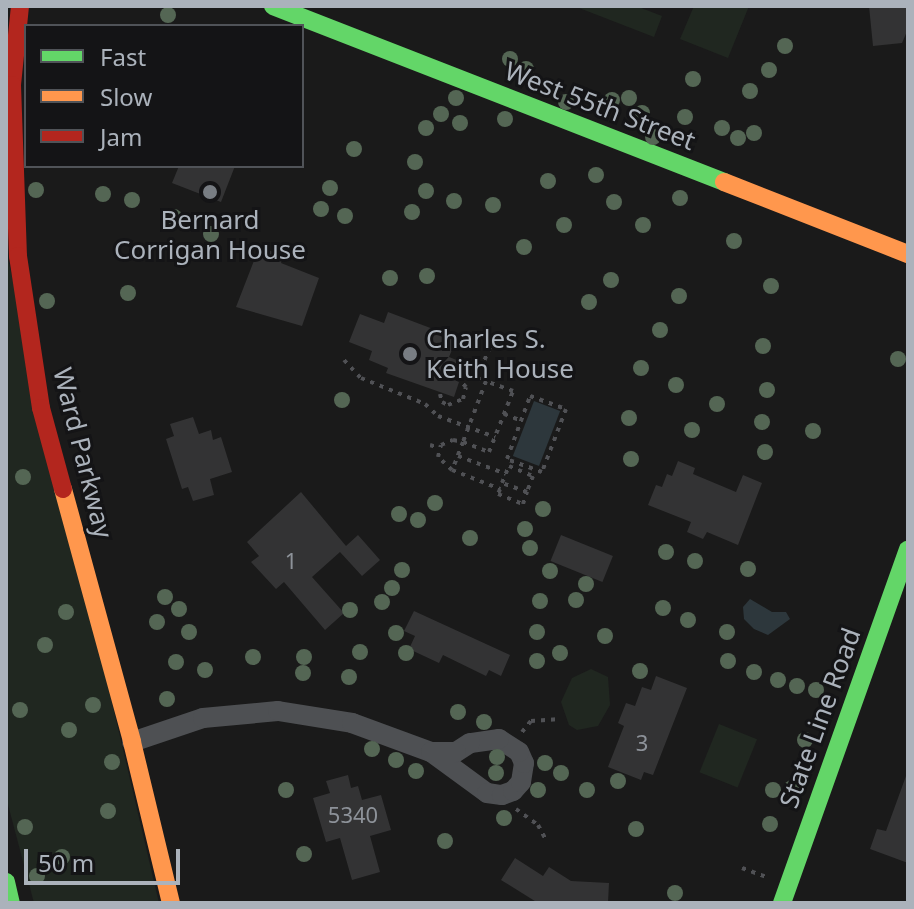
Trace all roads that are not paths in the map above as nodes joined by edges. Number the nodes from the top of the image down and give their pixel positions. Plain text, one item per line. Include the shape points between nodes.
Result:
1 (20, 6) edge
2 (273, 6) edge
3 (908, 254) edge
4 (908, 550) edge
5 (132, 742) junction
6 (431, 752) dead end
7 (6, 882) edge
8 (11, 903) edge
9 (171, 903) edge
10 (782, 903) edge

1 - 5 main road, Ward Parkway via 12,85 18,256 39,393
2 - 3 main road, West 55th Street
4 - 10 main road, State Line Road
5 - 6 street via 203,718 278,711 352,723
5 - 9 main road, Ward Parkway
7 - 8 main road

